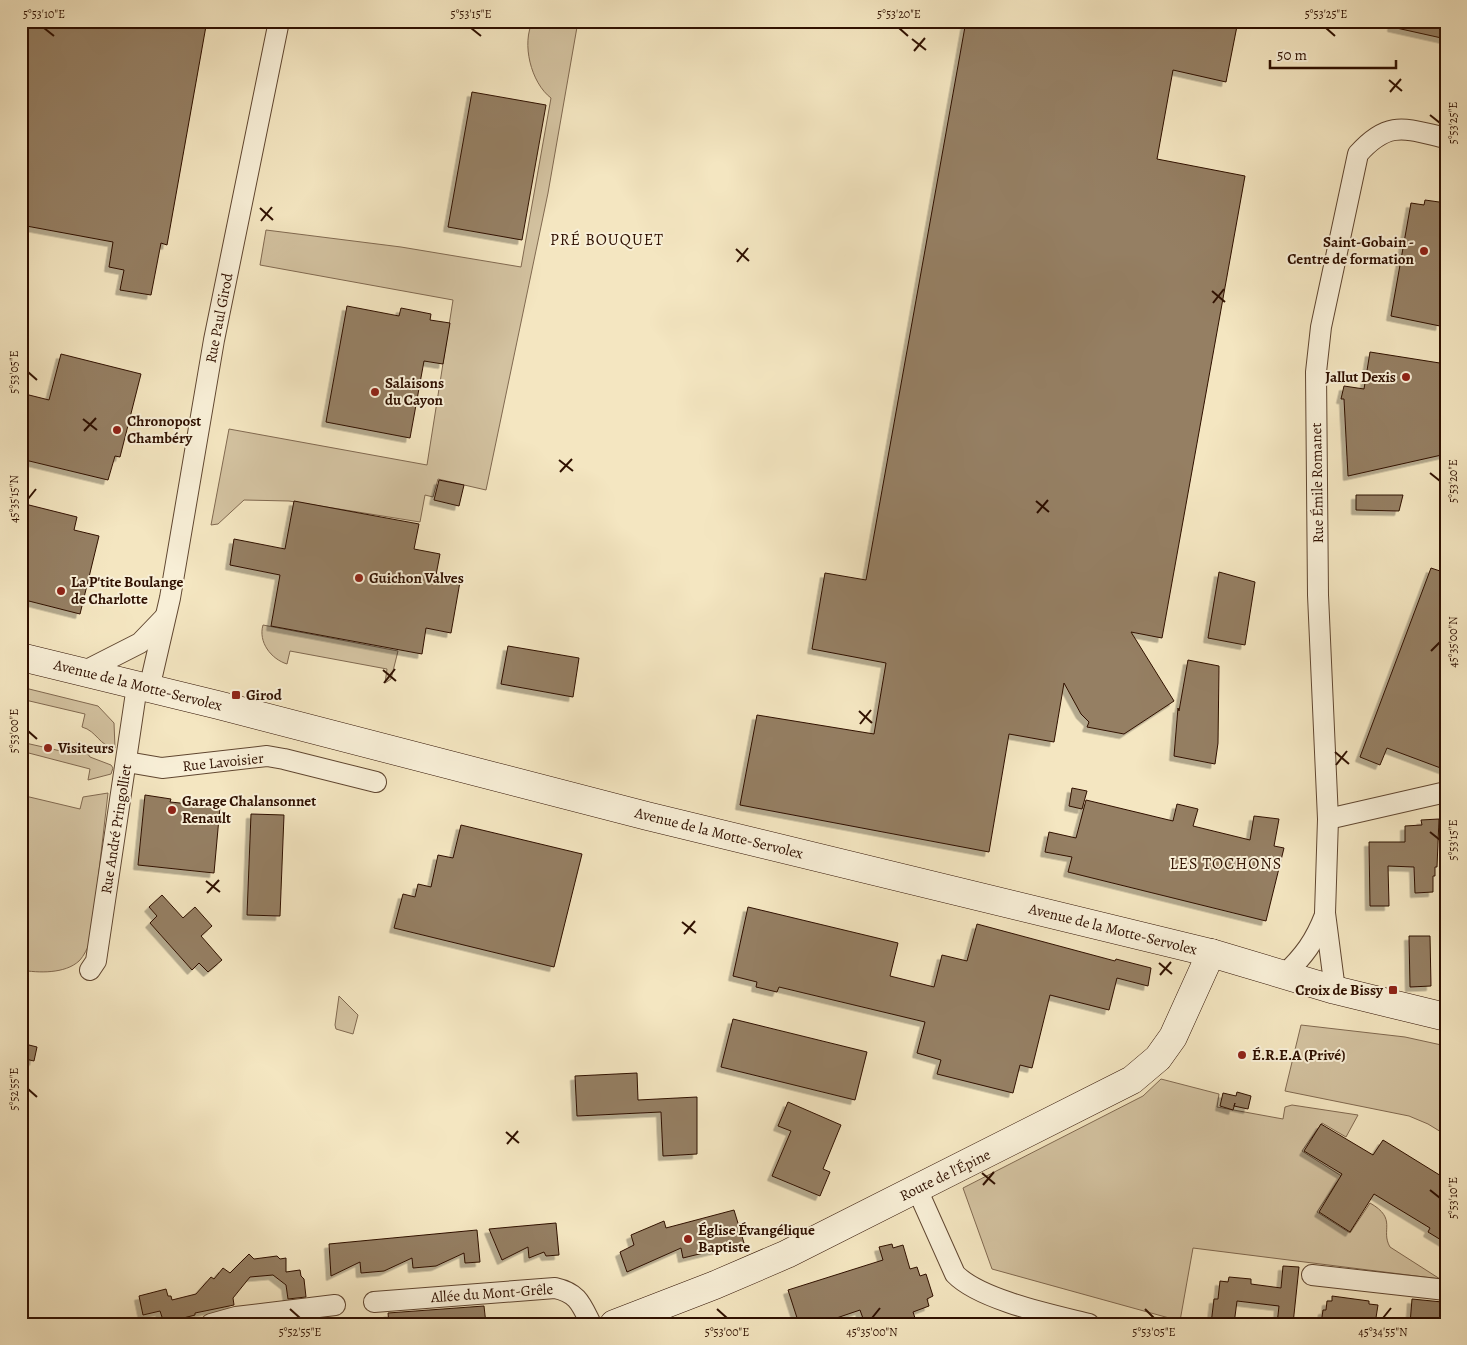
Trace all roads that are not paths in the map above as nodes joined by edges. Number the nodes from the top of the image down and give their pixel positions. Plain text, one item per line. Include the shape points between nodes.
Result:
1 (279, 21) edge
2 (1446, 138) edge
3 (166, 615) junction
4 (21, 657) edge
5 (83, 672) junction
6 (143, 688) junction
7 (127, 762) junction
8 (376, 782) dead end
9 (1446, 792) edge
10 (1328, 820) junction
11 (1325, 914) junction
12 (1211, 953) junction
13 (90, 970) dead end
14 (1284, 975) junction
15 (1335, 990) junction
16 (1417, 1009) junction
17 (1446, 1012) edge
18 (1446, 1017) edge
19 (917, 1189) junction
20 (1312, 1275) dead end
21 (1446, 1290) edge
22 (374, 1302) dead end
23 (335, 1305) dead end
24 (211, 1324) edge
25 (591, 1324) edge
26 (614, 1324) edge
27 (1089, 1324) edge

1 - 3 street, Rue Paul Girod via 214,340
2 - 10 street, Rue Émile Romanet via 1401,128 1368,142 1358,154 1320,326 1316,372 1316,512
3 - 5 street via 140,643
3 - 6 street, Rue Paul Girod
4 - 5 main road, Avenue de la Motte-Servolex
5 - 6 main road, Avenue de la Motte-Servolex
6 - 7 street, Rue André Pringolliet
6 - 12 main road, Avenue de la Motte-Servolex via 656,818
7 - 8 street, Rue Lavoisier via 162,768 267,756
7 - 13 street, Rue André Pringolliet via 96,961
9 - 10 street
10 - 11 street, Rue Émile Romanet
11 - 14 street, Rue Émile Romanet via 1316,939
11 - 15 street, Rue Émile Romanet
12 - 14 main road, Avenue de la Motte-Servolex
12 - 19 main road, Route de l'Épine via 1173,1037 1146,1070 1106,1094
14 - 15 main road, Avenue de la Motte-Servolex
15 - 16 main road, Avenue de la Motte-Servolex
16 - 17 main road, Avenue de la Motte-Servolex
16 - 18 main road, Avenue de la Motte-Servolex
19 - 26 main road, Route de l'Épine via 787,1254
19 - 27 street via 955,1274 964,1284 1035,1310
20 - 21 street
22 - 25 street, Allée du Mont-Grêle via 555,1288 569,1291 578,1299
23 - 24 street via 256,1307

